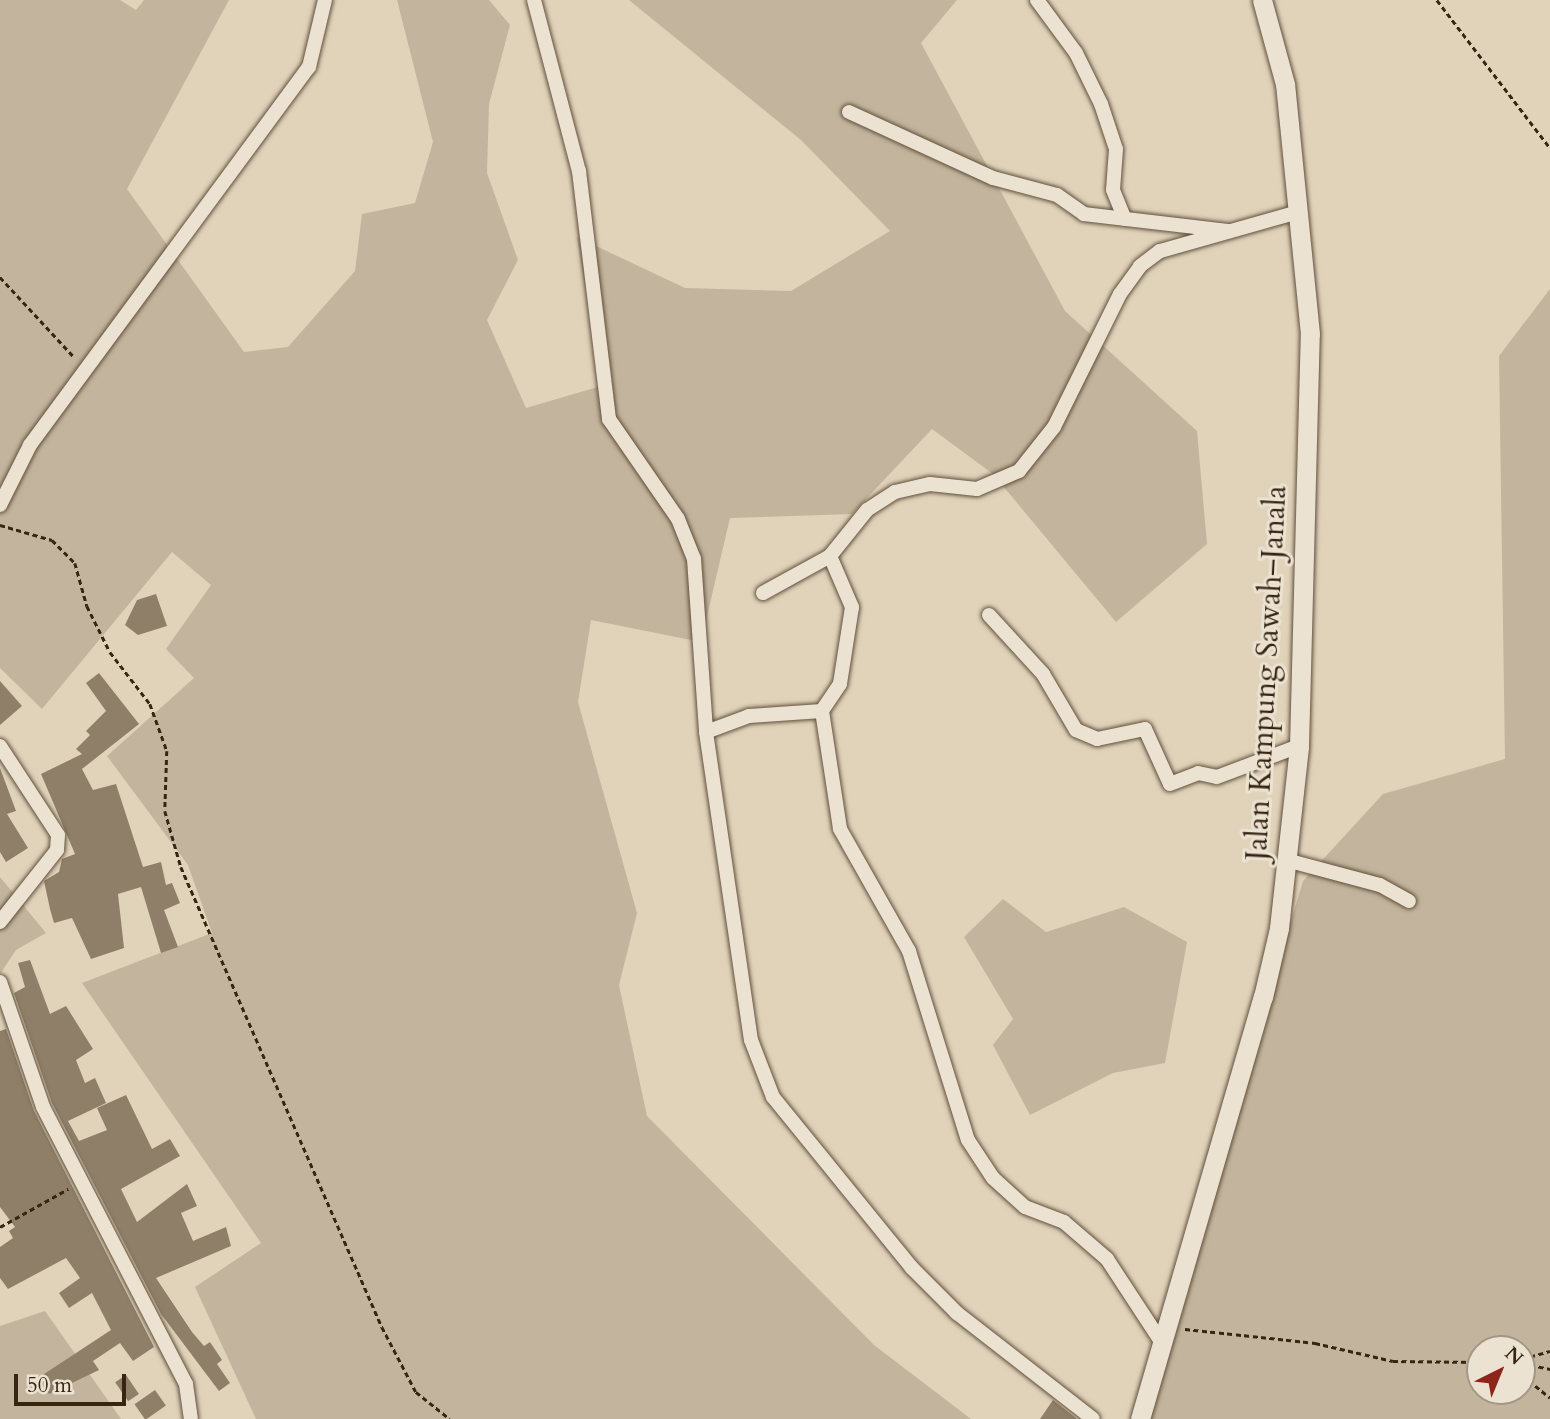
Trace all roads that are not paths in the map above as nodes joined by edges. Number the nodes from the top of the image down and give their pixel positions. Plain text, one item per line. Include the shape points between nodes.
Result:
1 (325, 0) edge
2 (534, 0) edge
3 (1037, 0) edge
4 (1262, 0) edge
5 (849, 112) dead end
6 (1298, 212) junction
7 (1125, 219) junction
8 (1229, 231) junction
9 (0, 505) edge
10 (830, 556) junction
11 (763, 593) dead end
12 (989, 615) dead end
13 (821, 710) junction
14 (706, 732) junction
15 (0, 746) edge
16 (1299, 746) junction
17 (1286, 860) junction
18 (1409, 901) dead end
19 (0, 922) edge
20 (0, 982) edge
21 (1165, 1335) junction
22 (191, 1419) edge
23 (1093, 1419) edge
24 (1140, 1419) edge

1 - 9 street via 309,67 30,445
2 - 14 street via 579,171 609,419 678,519 694,559
3 - 7 street via 1076,52 1101,104 1116,149 1113,190
4 - 6 main road, Jalan Kampung Sawah–Janala via 1285,84
5 - 7 street via 993,178 1057,195 1084,214
6 - 8 street
6 - 16 main road, Jalan Kampung Sawah–Janala via 1310,334
7 - 8 street
8 - 10 street via 1160,251 1140,266 1120,294 1054,427 1019,471 977,489 930,484 895,492 867,510
10 - 11 street
10 - 13 street via 852,607 852,635 840,684
12 - 16 street via 1042,674 1076,730 1097,739 1145,729 1170,784 1198,773 1217,778
13 - 14 street via 749,716
13 - 21 street via 840,829 909,951 968,1140 993,1178 1025,1207 1064,1222 1107,1259
14 - 23 street via 751,1040 773,1097 912,1268 957,1313
15 - 19 street via 58,835 57,850
16 - 17 main road, Jalan Kampung Sawah–Janala
17 - 18 street via 1380,885
17 - 21 main road, Jalan Kampung Sawah–Janala via 1263,997
20 - 22 street via 43,1107 186,1384
21 - 24 main road, Jalan Kampung Sawah–Janala

